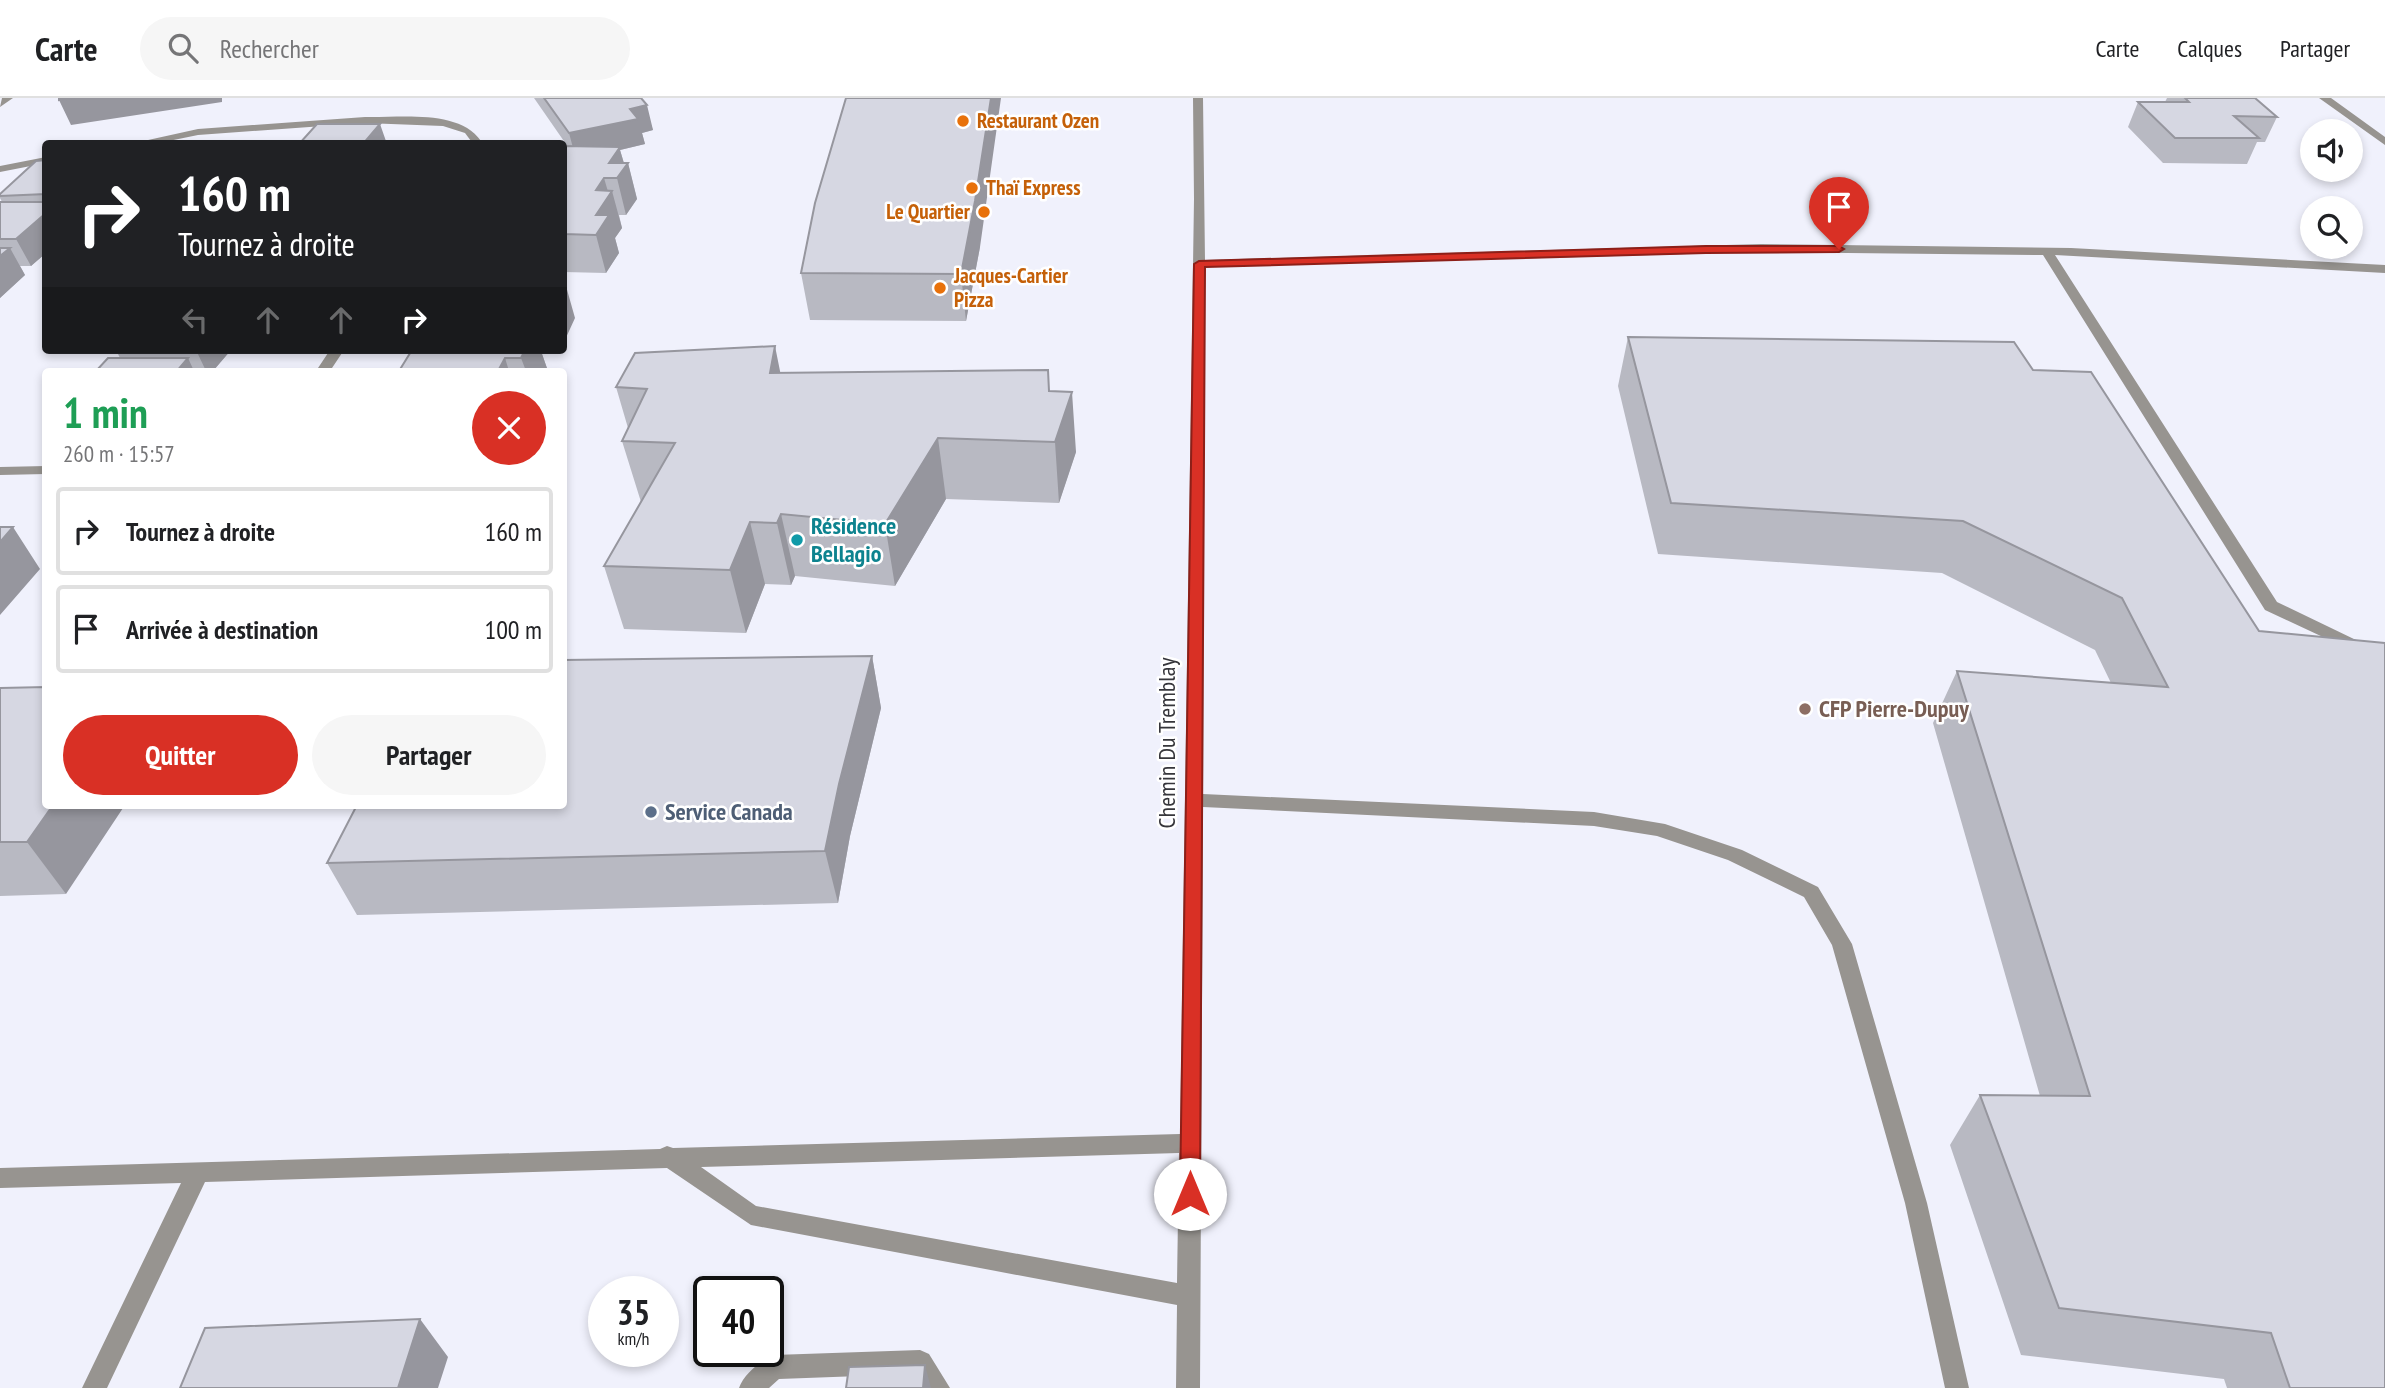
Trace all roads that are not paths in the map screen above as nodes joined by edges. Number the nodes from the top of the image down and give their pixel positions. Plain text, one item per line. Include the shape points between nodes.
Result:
1 (8, 98) edge
2 (1198, 98) edge
3 (2324, 98) edge
4 (0, 104) edge
5 (156, 140) edge
6 (475, 140) edge
7 (2385, 142) edge
8 (42, 161) edge
9 (0, 169) edge
10 (2047, 252) junction
11 (1199, 264) junction
12 (2385, 269) edge
13 (42, 470) edge
14 (0, 471) edge
15 (2385, 660) edge
16 (1193, 800) junction
17 (1191, 1143) junction
18 (667, 1156) junction
19 (198, 1172) junction
20 (0, 1178) edge
21 (1189, 1296) junction
22 (94, 1388) edge
23 (751, 1388) edge
24 (938, 1388) edge
25 (1188, 1388) edge
26 (1957, 1388) edge

1 - 4 street
2 - 11 street, Chemin Du Tremblay
3 - 7 street
5 - 6 street via 198,132 365,120 444,123 469,131
8 - 9 street
10 - 11 street via 1761,248
10 - 12 street
10 - 15 street via 2271,606
11 - 16 street, Chemin Du Tremblay
13 - 14 street
16 - 17 street, Chemin Du Tremblay
16 - 26 street via 1594,818 1658,829 1735,855 1811,892 1842,944 1916,1203
17 - 18 street
17 - 21 street, Chemin Du Tremblay
18 - 19 street
18 - 21 street via 751,1215
19 - 20 street
19 - 22 street
21 - 25 street, Chemin Du Tremblay
23 - 24 street via 774,1367 920,1362

